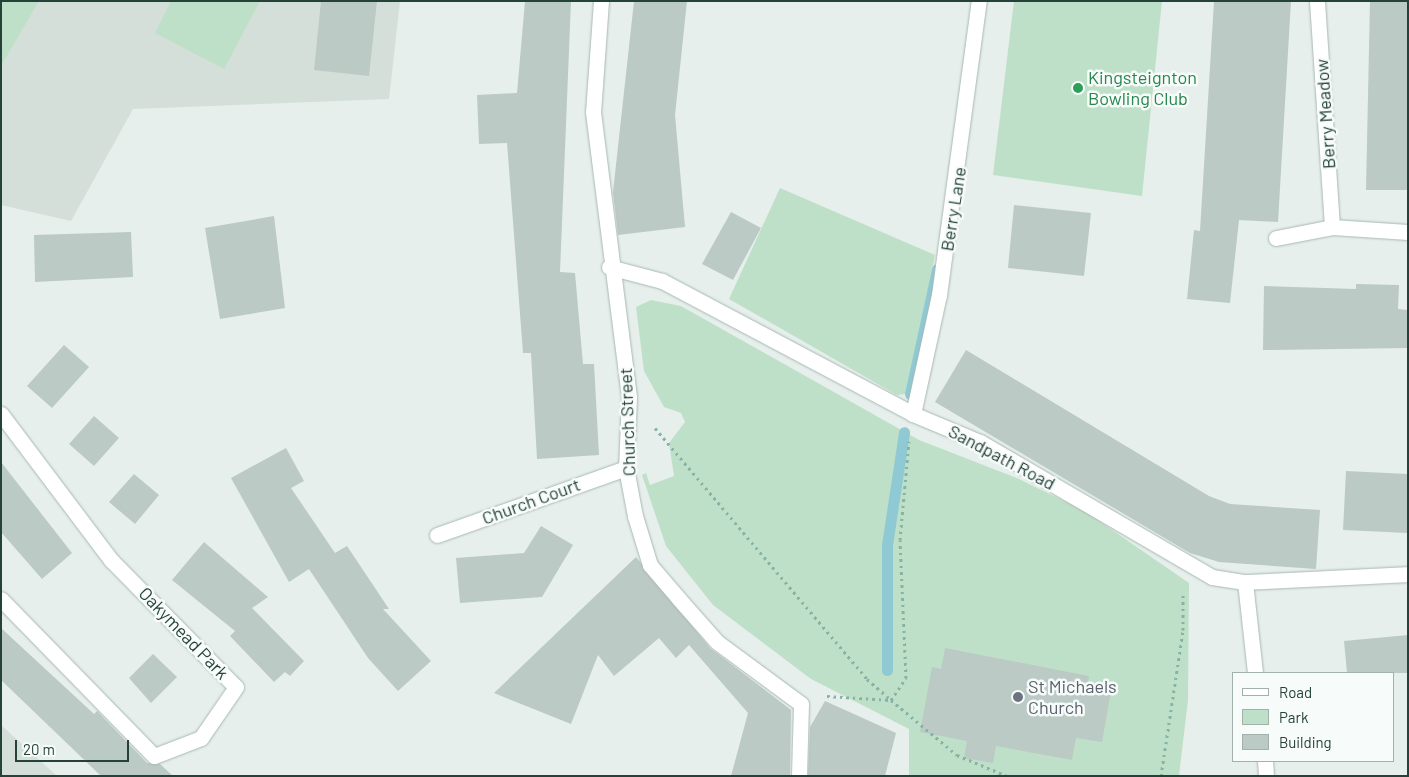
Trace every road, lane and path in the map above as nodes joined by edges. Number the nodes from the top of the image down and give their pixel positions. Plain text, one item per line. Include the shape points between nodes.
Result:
1 (601, 1) edge
2 (979, 1) edge
3 (1317, 1) edge
4 (1332, 227) junction
5 (1408, 232) edge
6 (1276, 238) dead end
7 (609, 267) junction
8 (629, 397) junction
9 (1, 414) edge
10 (913, 414) junction
11 (626, 468) junction
12 (437, 536) dead end
13 (1191, 567) junction
14 (1408, 574) edge
15 (1246, 582) junction
16 (1, 599) edge
17 (1255, 672) edge
18 (891, 700) junction
19 (801, 704) junction
20 (1264, 762) edge
21 (799, 776) edge
22 (1007, 776) edge
23 (1161, 776) edge
24 (1266, 776) edge

1 - 7 street, Church Street via 592,112
2 - 10 street, Berry Lane via 940,295
3 - 4 street, Berry Meadow
4 - 5 street
4 - 6 street
7 - 8 street, Church Street via 619,304
7 - 10 street, Sandpath Road via 662,281
8 - 11 street, Church Street
8 - 18 path via 867,679
9 - 16 street, Oakymead Park via 111,560 236,687 201,738 154,756
10 - 13 street, Sandpath Road via 980,442
10 - 18 path via 901,499 906,678
11 - 12 street, Church Court
11 - 19 street, Church Street via 650,565 717,642
13 - 15 street, Sandpath Road via 1212,577
13 - 23 path via 1182,582 1183,630
14 - 15 street, Sandpath Road
15 - 17 street
18 - 19 path via 823,695
18 - 22 path via 958,755
19 - 21 street
20 - 24 street

